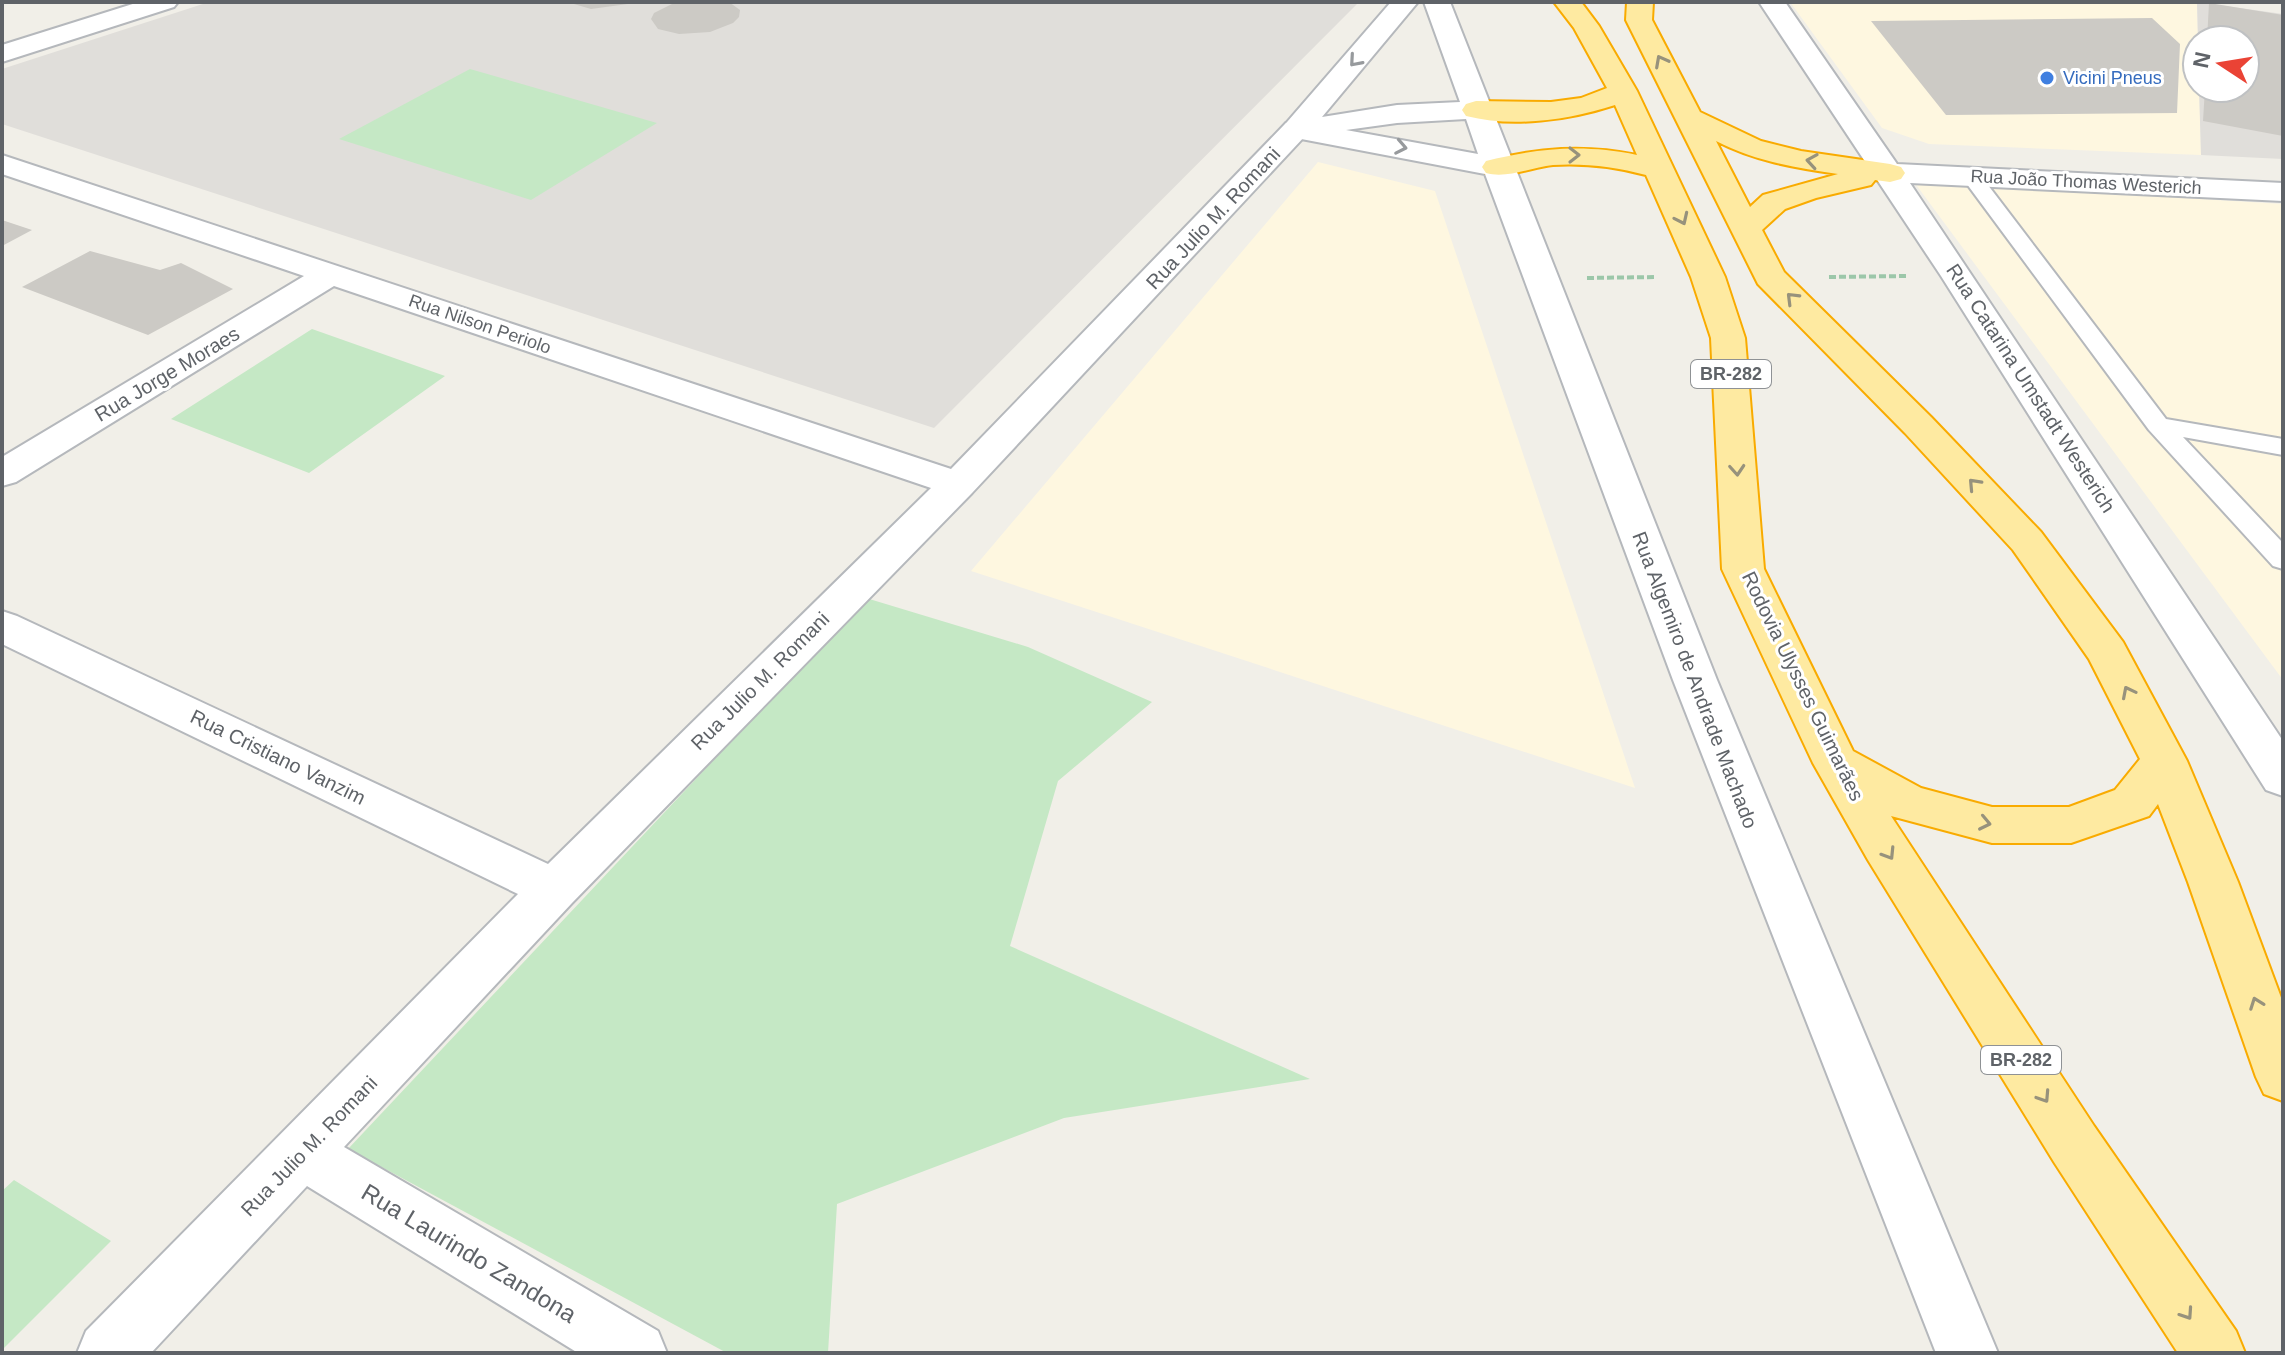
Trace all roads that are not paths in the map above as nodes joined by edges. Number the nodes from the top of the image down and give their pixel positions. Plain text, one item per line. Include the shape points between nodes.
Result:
1 (165, 2) edge
2 (1437, 2) edge
3 (1567, 2) edge
4 (1640, 2) edge
5 (1772, 2) edge
6 (1392, 6) edge
7 (2, 54) edge
8 (1623, 91) junction
9 (1476, 110) junction
10 (1691, 118) junction
11 (1296, 129) junction
12 (2, 164) edge
13 (1497, 167) junction
14 (1659, 169) junction
15 (1890, 173) junction
16 (1971, 176) junction
17 (2283, 192) edge
18 (1746, 228) junction
19 (331, 274) junction
20 (2158, 425) junction
21 (2283, 447) edge
22 (2, 474) edge
23 (958, 484) junction
24 (2283, 560) edge
25 (2, 626) edge
26 (2164, 761) junction
27 (1836, 763) junction
28 (2283, 778) edge
29 (554, 889) junction
30 (2283, 1077) edge
31 (303, 1153) junction
32 (108, 1353) edge
33 (636, 1353) edge
34 (1967, 1353) edge
35 (2214, 1353) edge

1 - 7 street
2 - 9 street, Rua Algemiro de Andrade Machado
3 - 8 highway, Rodovia Ulysses Guimarães / BR-282
10 -> 4 highway via 1639,20
5 - 15 street, Rua Catarina Umstadt Westerich
6 -> 11 street, Rua Julio M. Romani
8 - 9 highway via 1600,104 1565,111
8 - 14 highway, Rodovia Ulysses Guimarães / BR-282
9 - 11 street via 1397,114
9 - 13 street, Rua Algemiro de Andrade Machado
15 -> 10 highway via 1750,147
10 - 18 highway
11 -> 13 street
11 - 23 street, Rua Julio M. Romani
12 - 19 street, Rua Nilson Periolo
13 -> 14 highway via 1575,153
13 - 34 street, Rua Algemiro de Andrade Machado via 1817,991
14 -> 27 highway, Rodovia Ulysses Guimarães / BR-282 via 1708,277 1728,338 1743,569
15 - 16 street, Rua João Thomas Westerich
15 - 18 highway via 1774,202
15 - 28 street, Rua Catarina Umstadt Westerich
16 - 17 street, Rua João Thomas Westerich
16 - 20 lane
26 -> 18 highway via 2108,653 2027,541 1770,277
19 - 22 street, Rua Jorge Moraes
19 - 23 street, Rua Nilson Periolo
20 - 21 lane
20 - 24 lane
23 - 29 street, Rua Julio M. Romani
25 - 29 street, Rua Cristiano Vanzim
27 -> 26 highway via 1908,803 1992,825 2071,825 2132,803
30 -> 26 highway
27 -> 35 highway, Rodovia Ulysses Guimarães / BR-282 via 2066,1132
29 - 31 street, Rua Julio M. Romani
31 - 32 street, Rua Julio M. Romani
31 - 33 street, Rua Laurindo Zandona

